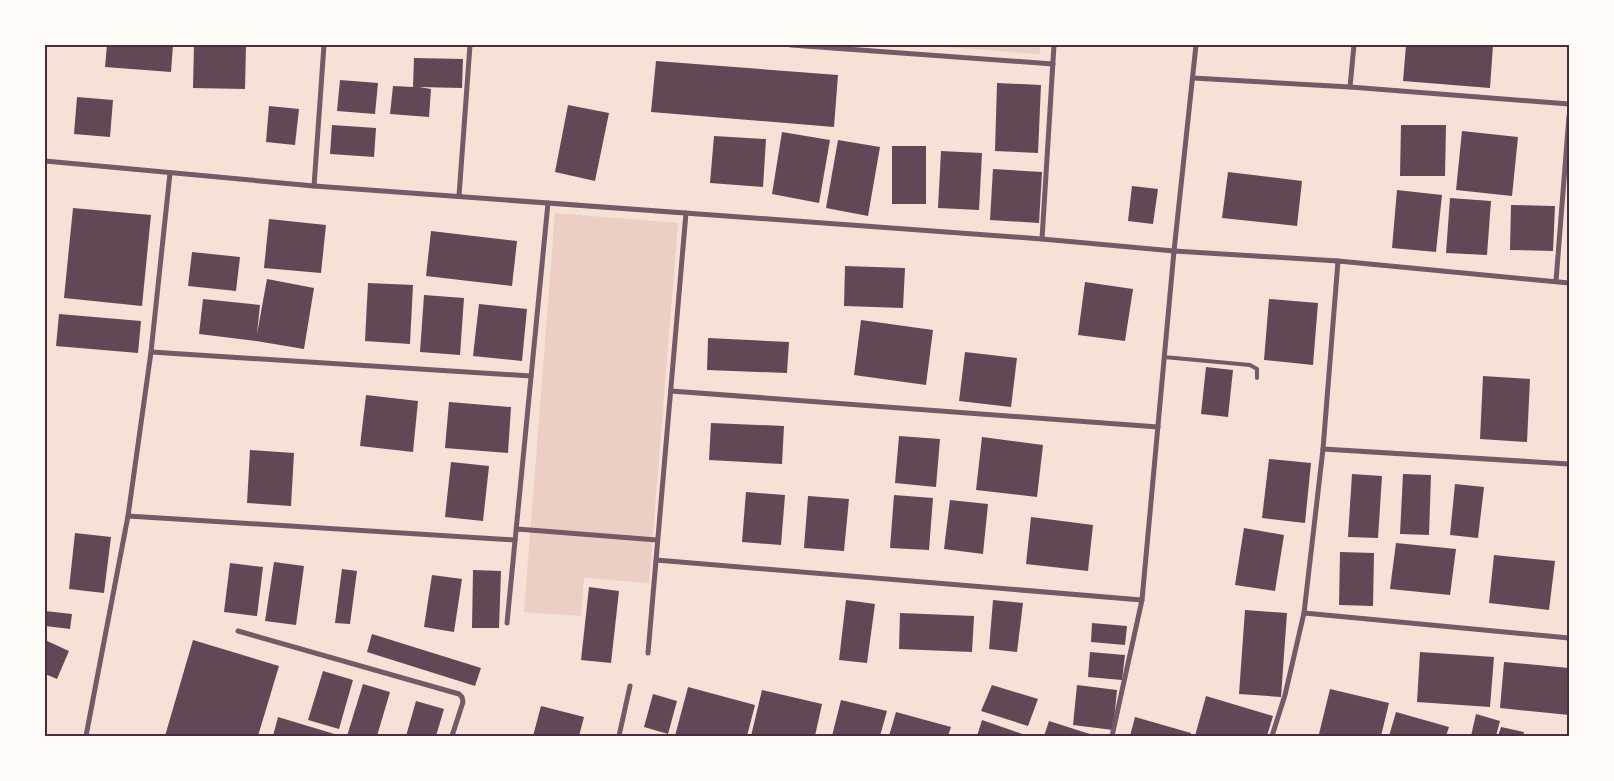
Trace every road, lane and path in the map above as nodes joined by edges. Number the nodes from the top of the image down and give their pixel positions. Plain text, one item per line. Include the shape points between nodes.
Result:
1 (324, 45) edge
2 (470, 45) edge
3 (791, 45) edge
4 (1054, 45) edge
5 (1196, 45) edge
6 (1354, 45) edge
7 (1053, 64) junction
8 (1193, 78) junction
9 (1350, 87) junction
10 (1569, 104) edge
11 (1569, 116) edge
12 (45, 161) edge
13 (170, 174) junction
14 (314, 186) junction
15 (459, 196) junction
16 (548, 203) junction
17 (686, 213) junction
18 (1042, 239) junction
19 (1174, 251) junction
20 (1338, 261) junction
21 (1556, 281) junction
22 (1569, 283) edge
23 (151, 352) junction
24 (1164, 357) junction
25 (531, 376) junction
26 (1258, 378) dead end
27 (671, 391) junction
28 (1158, 427) junction
29 (1322, 449) junction
30 (1569, 464) edge
31 (128, 516) junction
32 (517, 529) junction
33 (515, 540) junction
34 (657, 540) junction
35 (656, 560) junction
36 (1142, 600) junction
37 (1304, 613) junction
38 (506, 624) dead end
39 (238, 631) dead end
40 (1569, 638) edge
41 (648, 653) dead end
42 (630, 686) dead end
43 (86, 736) edge
44 (452, 736) edge
45 (619, 736) edge
46 (1112, 736) edge
47 (1272, 736) edge

1 - 14 street
2 - 15 street
3 - 7 street
4 - 7 street
5 - 8 street
6 - 9 street
7 - 18 street
8 - 9 street
8 - 19 street
9 - 10 street
11 - 21 street
12 - 13 street
13 - 14 street
13 - 23 street
14 - 15 street
15 - 16 street
16 - 17 street
16 - 25 street
17 - 18 street
17 - 27 street
18 - 19 street
19 - 20 street
19 - 24 street
20 - 21 street
20 - 29 street
21 - 22 street
23 - 25 street
23 - 31 street
24 - 26 lane via 1250,365 1257,369
24 - 28 street
25 - 32 street
27 - 28 street
27 - 34 street
28 - 36 street
29 - 30 street
29 - 37 street
31 - 33 street
31 - 43 street
32 - 33 street
32 - 34 street
33 - 38 street
34 - 35 street
35 - 36 street
35 - 41 street
36 - 46 street
37 - 40 street
37 - 47 street
39 - 44 street via 459,694 463,702
42 - 45 street

